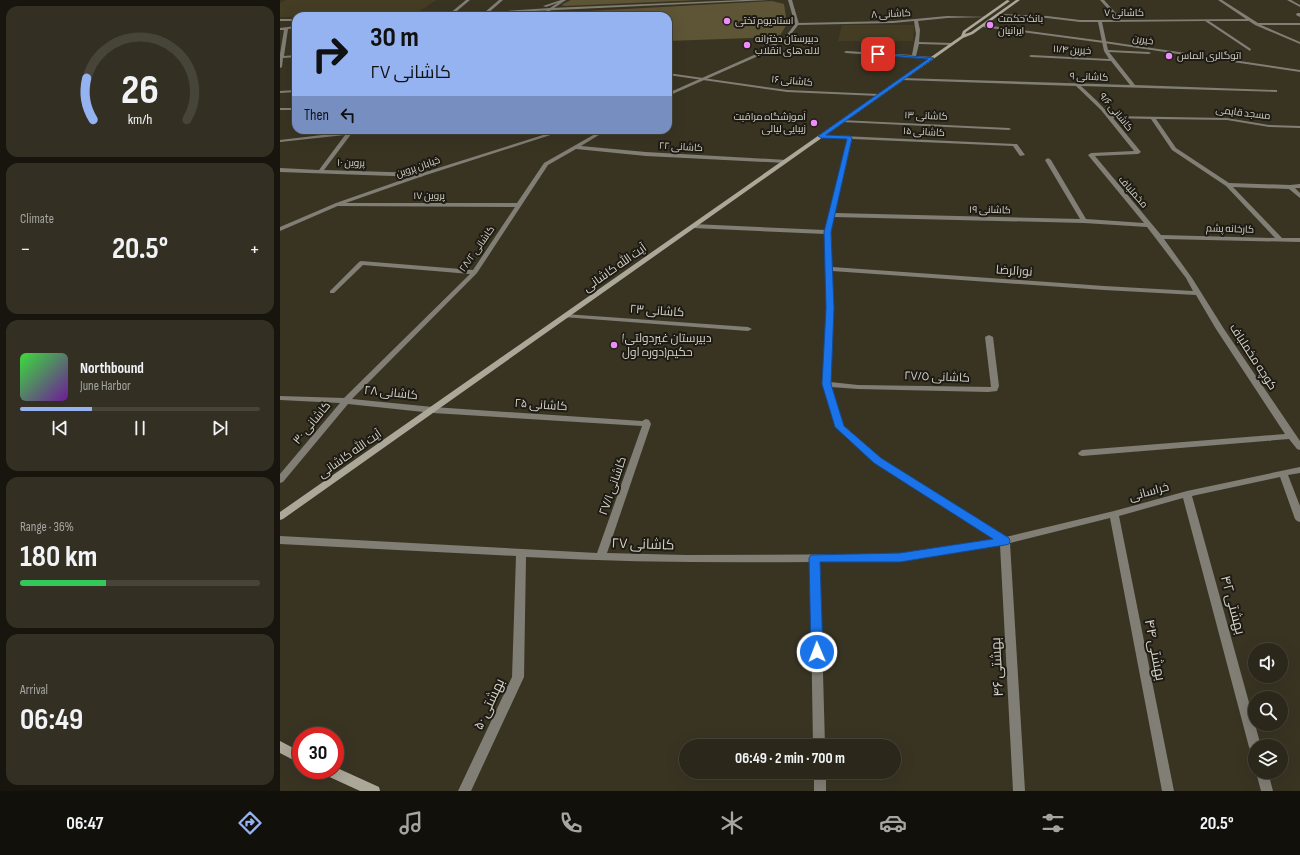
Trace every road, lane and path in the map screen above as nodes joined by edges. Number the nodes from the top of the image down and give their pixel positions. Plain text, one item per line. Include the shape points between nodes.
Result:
1 (468, 0) edge
2 (501, 0) edge
3 (564, 0) edge
4 (767, 0) edge
5 (790, 0) edge
6 (1010, 0) edge
7 (1018, 0) edge
8 (1102, 0) edge
9 (1220, 0) edge
10 (1289, 0) edge
11 (1300, 6) edge
12 (584, 8) junction
13 (550, 9) junction
14 (518, 11) junction
15 (454, 12) edge
16 (487, 12) edge
17 (502, 12) edge
18 (546, 12) edge
19 (999, 15) junction
20 (986, 17) junction
21 (280, 20) edge
22 (292, 20) edge
23 (916, 20) junction
24 (1100, 20) junction
25 (1205, 20) junction
26 (1250, 20) junction
27 (1121, 21) junction
28 (797, 24) junction
29 (1256, 24) junction
30 (1300, 24) edge
31 (984, 26) junction
32 (292, 27) edge
33 (286, 28) junction
34 (280, 29) edge
35 (962, 37) junction
36 (1104, 42) junction
37 (917, 43) junction
38 (952, 44) junction
39 (1300, 44) edge
40 (282, 48) edge
41 (1250, 50) dead end
42 (1106, 51) junction
43 (846, 52) dead end
44 (1149, 53) dead end
45 (282, 56) junction
46 (292, 56) edge
47 (914, 56) junction
48 (1031, 56) dead end
49 (932, 58) junction
50 (1112, 60) junction
51 (280, 67) edge
52 (1300, 71) edge
53 (672, 75) edge
54 (703, 79) junction
55 (902, 79) junction
56 (1078, 86) junction
57 (1134, 87) junction
58 (292, 91) edge
59 (1275, 91) dead end
60 (280, 92) edge
61 (672, 93) edge
62 (879, 95) junction
63 (280, 109) edge
64 (292, 109) edge
65 (1110, 117) junction
66 (1153, 118) junction
67 (842, 121) junction
68 (1300, 127) edge
69 (1009, 128) dead end
70 (335, 134) edge
71 (349, 134) edge
72 (551, 134) edge
73 (598, 134) edge
74 (821, 136) junction
75 (850, 138) junction
76 (280, 141) edge
77 (576, 147) junction
78 (1138, 152) joint
79 (1022, 155) dead end
80 (1048, 160) dead end
81 (785, 161) junction
82 (281, 171) edge
83 (321, 171) junction
84 (421, 175) junction
85 (1228, 185) junction
86 (1300, 186) edge
87 (1290, 187) junction
88 (1300, 196) edge
89 (338, 204) junction
90 (520, 204) junction
91 (831, 215) junction
92 (1084, 222) junction
93 (1149, 225) junction
94 (693, 226) junction
95 (280, 229) edge
96 (828, 232) junction
97 (1159, 237) junction
98 (1280, 240) junction
99 (1300, 240) edge
100 (829, 269) junction
101 (475, 272) junction
102 (1189, 278) joint
103 (332, 292) dead end
104 (1198, 293) junction
105 (565, 316) junction
106 (748, 329) dead end
107 (989, 337) dead end
108 (826, 384) junction
109 (280, 398) edge
110 (346, 401) junction
111 (433, 410) junction
112 (646, 423) joint
113 (1291, 436) junction
114 (1300, 447) edge
115 (1082, 453) dead end
116 (1300, 470) edge
117 (1283, 473) junction
118 (280, 480) edge
119 (1188, 494) junction
120 (1114, 514) junction
121 (280, 517) edge
122 (1300, 519) edge
123 (280, 540) edge
124 (1005, 541) junction
125 (521, 553) junction
126 (601, 557) junction
127 (815, 558) junction
128 (819, 739) edge
129 (1253, 739) edge
130 (280, 747) edge
131 (292, 753) edge
132 (344, 778) edge
133 (820, 779) edge
134 (1264, 779) edge
135 (374, 791) edge
136 (464, 791) edge
137 (820, 791) edge
138 (1019, 791) edge
139 (1168, 791) edge
140 (1267, 791) edge

1 - 15 street
2 - 16 street
3 - 12 street
3 - 13 street
3 - 14 street
4 - 12 street
5 - 28 street
6 - 20 main road, آیت الله کاشانی
7 - 19 main road, آیت الله کاشانی
8 - 27 street
9 - 26 street
10 - 11 street
12 - 13 street
13 - 14 street
13 - 18 street
14 - 17 street
19 - 24 street, کاشانی ۷
19 - 31 main road, آیت الله کاشانی
20 - 23 street, کاشانی ۸
20 - 35 main road, آیت الله کاشانی via 964,32
21 - 22 street
23 - 28 street, کاشانی ۸
23 - 37 street
24 - 27 street, کاشانی ۷
24 - 36 street
25 - 26 street, کاشانی ۷
25 - 27 street, کاشانی ۷
25 - 41 street
26 - 29 street
28 - 54 street via 787,37 755,56
29 - 30 street
29 - 39 street
31 - 35 main road, آیت الله کاشانی
31 - 36 street, خیرین
32 - 33 street
33 - 34 street
33 - 40 street
35 - 38 main road, آیت الله کاشانی
36 - 42 street
36 - 52 street, خیرین
37 - 38 street
37 - 47 street
38 - 49 main road, آیت الله کاشانی
40 - 45 street
42 - 44 street
42 - 50 street
43 - 47 street
45 - 46 street
45 - 51 street
47 - 49 street
48 - 50 street, خیرین ۱۱/۴
49 - 55 main road, آیت الله کاشانی
50 - 57 street
53 - 54 street, کاشانی ۱۶
54 - 61 street
54 - 62 street, کاشانی ۱۶ via 787,91
55 - 56 street, کاشانی ۹
55 - 62 main road, آیت الله کاشانی
56 - 57 street, کاشانی ۹
56 - 65 street, کاشانی ۹/۶
57 - 59 street, کاشانی ۹
58 - 60 street
62 - 67 main road, آیت الله کاشانی
63 - 64 street
65 - 66 street, مسجد قایمی
65 - 78 street, کاشانی ۹/۶
66 - 68 street, مسجد قایمی via 1226,119 1269,126
66 - 85 street via 1174,149
67 - 69 street, کاشانی ۱۳
67 - 74 main road, آیت الله کاشانی
70 - 76 street
71 - 83 street
72 - 84 street, خیابان پروین
73 - 77 street, کاشانی ۲۸/۲
74 - 75 street, کاشانی ۱۵
74 - 81 main road, آیت الله کاشانی
75 - 79 street, کاشانی ۱۵ via 1015,145
75 - 91 street
77 - 81 street, کاشانی ۲۲ via 646,154
77 - 90 street, کاشانی ۲۸/۲ via 546,164
78 - 93 street, مخملباف via 1091,155
80 - 92 street
81 - 94 main road, آیت الله کاشانی
82 - 83 street, پروین ۱۰
83 - 84 street, پروین ۱۰
84 - 89 street, خیابان پروین
85 - 87 street
85 - 98 street
86 - 87 street
87 - 88 street
89 - 90 street, پروین ۱۷
89 - 95 street, خیابان پروین
90 - 101 street, کاشانی ۲۸/۲
91 - 92 street, کاشانی ۱۹
91 - 96 street
92 - 93 street, کاشانی ۱۹
93 - 97 street, مخملباف
94 - 96 street
94 - 105 main road, آیت الله کاشانی
96 - 100 street
97 - 98 street, کارخانه پشم
97 - 102 street, مخملباف
98 - 99 street, کارخانه پشم
100 - 104 street, نورالرضا
100 - 108 street via 830,308
101 - 103 street via 361,262
101 - 110 street, کاشانی ۲۸/۲
102 - 104 street, کوچه مخملباف
104 - 113 street, کوچه مخملباف
105 - 106 street, کاشانی ۲۳
105 - 111 main road, آیت الله کاشانی
107 - 108 street, کاشانی ٢٧/٥ via 994,389
108 - 124 street via 840,427 878,460
109 - 110 street, کاشانی ۲۸
110 - 111 street, کاشانی ۲۸
110 - 118 street, کاشانی ۳۰
111 - 112 street, کاشانی ۲۵
111 - 121 main road, آیت الله کاشانی
112 - 126 street, کاشانی ۲۷/۱
113 - 114 street, کوچه مخملباف
113 - 115 street
116 - 117 street, خراسانی
117 - 119 street, خراسانی
117 - 122 street
119 - 120 street, خراسانی
119 - 129 street, بهشتی ۴۲
120 - 124 street, خراسانی
120 - 139 street, بهشتی ۴۴
123 - 125 street, کاشانی ۲۷
124 - 127 street, کاشانی ۲۷ via 900,558
124 - 138 street, بهشتی ۴۶
125 - 126 street, کاشانی ۲۷
125 - 136 street, بهشتی ۵۰ via 518,677
126 - 127 street, کاشانی ۲۷
127 - 128 street
130 - 131 main road
132 - 135 main road
133 - 137 street
134 - 140 street

